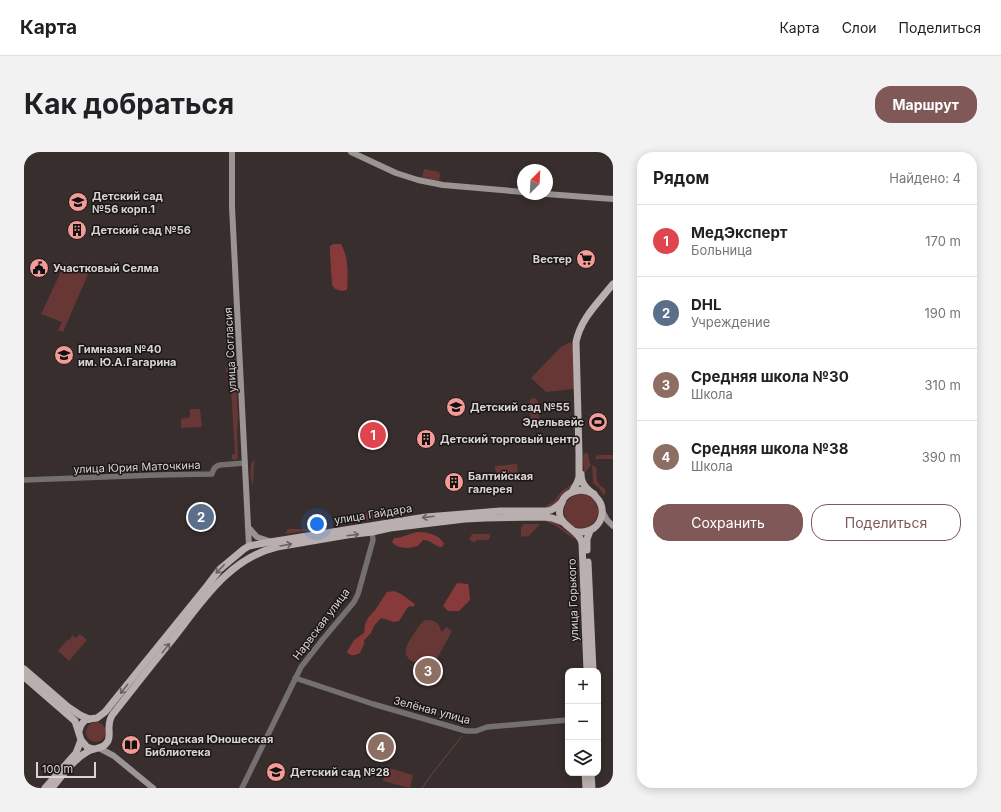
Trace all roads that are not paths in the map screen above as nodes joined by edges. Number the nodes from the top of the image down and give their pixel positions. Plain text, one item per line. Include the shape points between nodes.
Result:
1 (232, 152) edge
2 (352, 152) edge
3 (517, 191) edge
4 (553, 195) edge
5 (613, 199) edge
6 (613, 284) edge
7 (245, 463) junction
8 (579, 464) junction
9 (24, 480) edge
10 (572, 492) junction
11 (594, 494) junction
12 (562, 502) junction
13 (602, 511) junction
14 (563, 522) junction
15 (613, 526) edge
16 (248, 527) junction
17 (593, 529) junction
18 (574, 531) junction
19 (372, 532) junction
20 (270, 542) junction
21 (249, 546) junction
22 (253, 555) junction
23 (587, 668) edge
24 (593, 668) edge
25 (24, 669) edge
26 (24, 676) edge
27 (295, 678) junction
28 (93, 718) junction
29 (565, 720) edge
30 (109, 729) junction
31 (78, 731) junction
32 (81, 740) junction
33 (108, 740) junction
34 (96, 749) junction
35 (114, 756) junction
36 (585, 776) edge
37 (591, 776) edge
38 (45, 788) edge
39 (52, 788) edge
40 (153, 788) edge
41 (242, 788) edge
42 (586, 788) edge
43 (592, 788) edge

1 - 7 main road, улица Согласия via 232,207
2 - 3 main road via 396,173 418,180 443,185
4 - 5 main road
6 - 8 main road via 580,326 576,342
7 - 9 street, улица Юрия Маточкина via 216,466 212,474
7 - 16 main road, улица Согласия
8 - 10 main road via 578,479
8 - 11 main road via 583,483
10 - 11 main road via 583,490
10 - 12 main road
11 - 13 main road via 600,502
12 - 14 main road via 560,511
12 -> 20 main road, улица Гайдара via 548,511 500,511 426,517
13 - 15 main road
13 - 17 main road, улица Горького via 601,518
14 - 18 main road, улица Горького
14 - 19 main road, улица Гайдара via 548,518 485,518
15 - 17 main road via 604,525
16 - 20 main road via 260,538
16 - 21 main road, улица Согласия
17 - 18 main road
17 - 24 main road, улица Горького via 586,539
18 - 23 main road, улица Горького via 582,543
22 -> 19 main road, улица Гайдара via 277,547
19 - 27 street, Нарвская улица via 373,540 354,602 301,667
20 - 21 main road, улица Гайдара
21 - 22 main road
21 -> 28 main road, улица Гайдара via 215,574 105,712
30 -> 22 main road, улица Гайдара via 109,721 113,714 203,600 227,573
25 - 28 main road via 68,707 80,715
26 - 31 main road via 75,721
27 - 29 street, Зелёная улица via 466,731
27 - 41 street, Нарвская улица
28 - 30 main road via 102,720
28 - 31 main road, улица Гайдара via 85,720
30 - 33 main road, улица Гайдара
31 - 32 main road
32 - 34 main road via 87,747
32 - 38 main road via 76,753
33 - 34 main road via 103,747
33 - 35 main road
34 - 35 main road
34 - 39 main road via 80,757
35 - 40 main road
36 - 42 main road
37 - 43 main road

